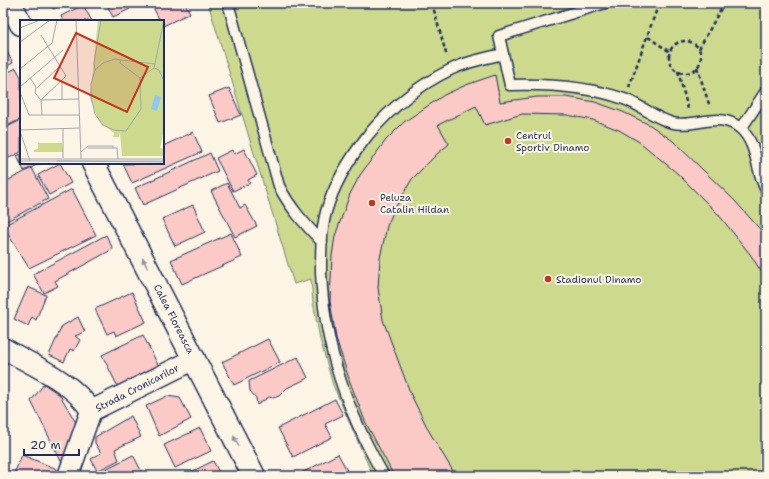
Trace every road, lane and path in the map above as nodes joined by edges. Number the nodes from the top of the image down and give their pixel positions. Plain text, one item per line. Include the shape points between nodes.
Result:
1 (10, 3) edge
2 (228, 3) edge
3 (432, 3) edge
4 (605, 3) edge
5 (659, 3) edge
6 (724, 3) edge
7 (20, 22) edge
8 (648, 37) junction
9 (699, 49) junction
10 (670, 52) junction
11 (502, 54) junction
12 (697, 67) junction
13 (451, 69) junction
14 (678, 71) junction
15 (766, 91) edge
16 (625, 99) junction
17 (714, 119) junction
18 (692, 123) junction
19 (741, 129) junction
20 (94, 164) edge
21 (766, 190) edge
22 (322, 242) junction
23 (3, 348) edge
24 (195, 359) junction
25 (91, 411) junction
26 (72, 472) edge
27 (254, 476) edge
28 (384, 476) edge

1 - 7 street
2 - 22 lane via 279,186 286,201
3 - 13 path
4 - 11 lane via 499,36
5 - 8 path
6 - 9 path
8 - 10 path
8 - 16 path
9 - 10 path via 693,43 681,42
9 - 12 path via 701,58
10 - 14 path via 671,65
11 - 13 lane
11 - 16 lane via 510,85 570,86
12 - 14 path via 688,73
12 - 17 path
13 - 22 lane via 395,107 359,147 334,190 326,213
14 - 18 path
15 - 19 lane
16 - 18 lane via 674,123
17 - 18 lane
17 - 19 lane via 730,122
19 - 21 lane via 758,161
24 -> 20 street, Calea Floreasca
22 - 28 lane via 322,302 330,346 343,390
23 - 25 street, Strada Cronicarilor via 67,386 81,397
24 - 25 street, Strada Cronicarilor
27 -> 24 street, Calea Floreasca
25 - 26 street

